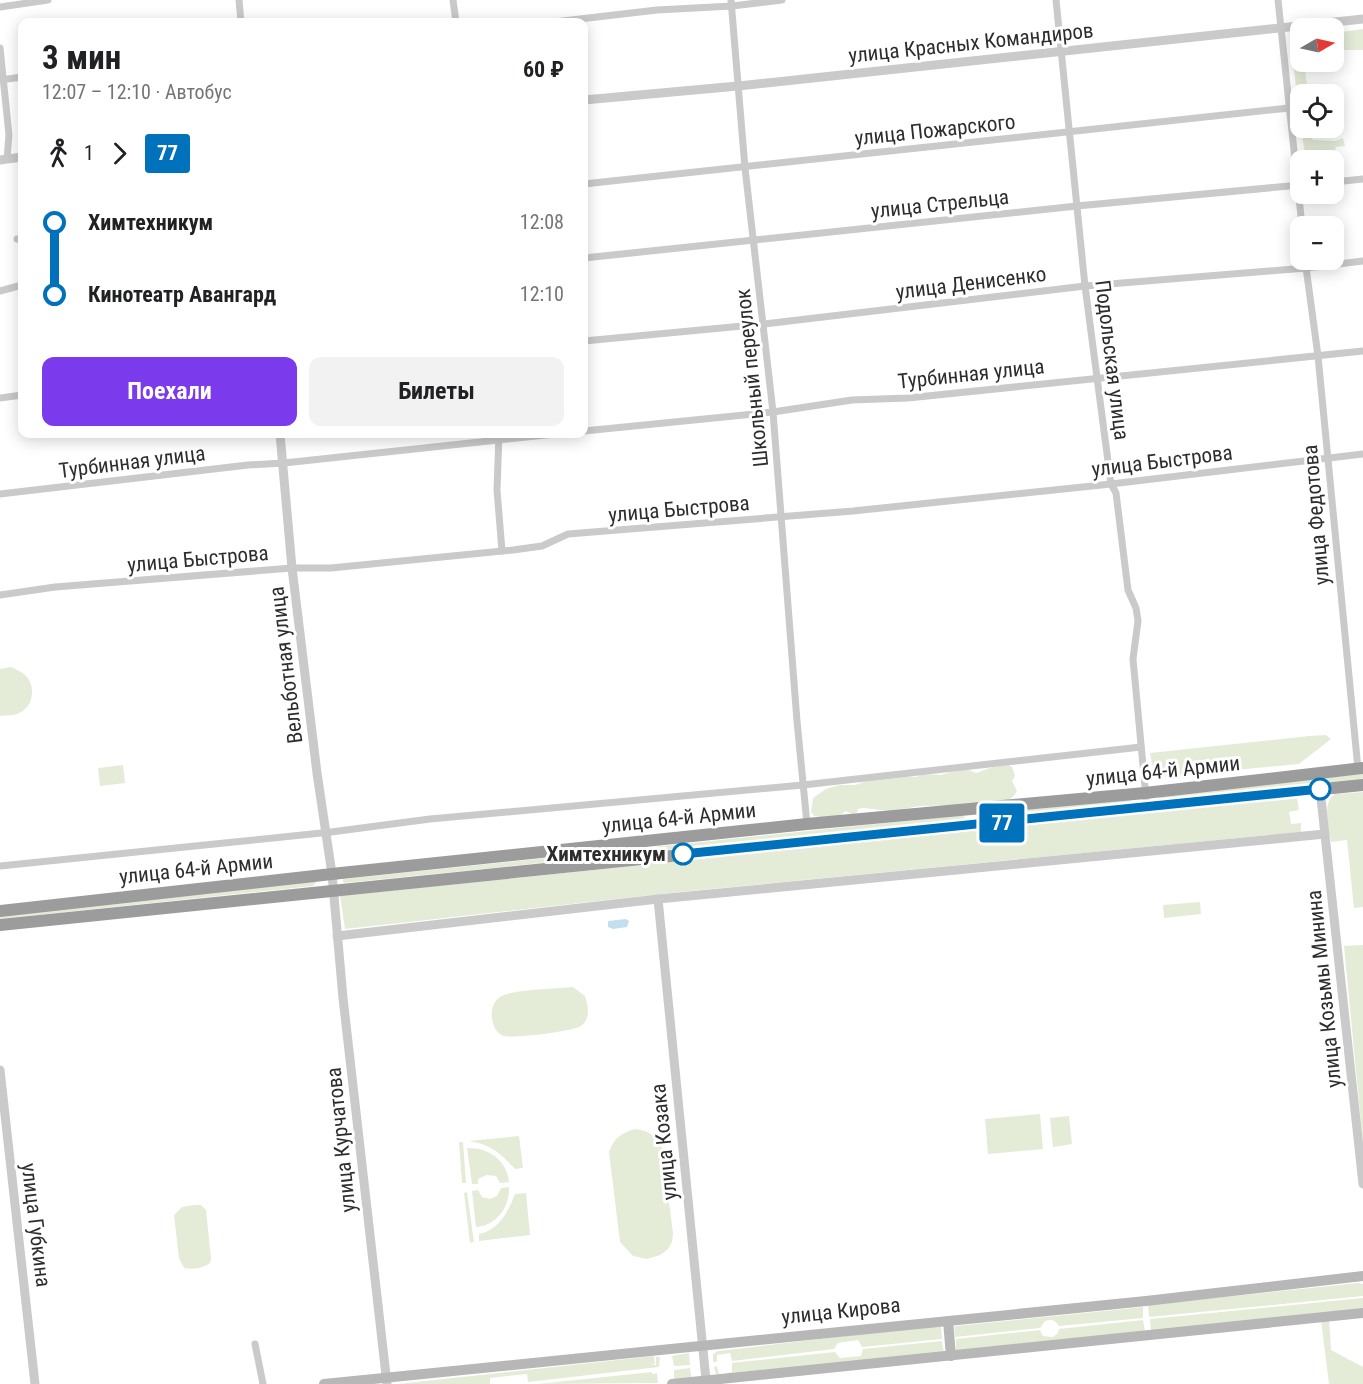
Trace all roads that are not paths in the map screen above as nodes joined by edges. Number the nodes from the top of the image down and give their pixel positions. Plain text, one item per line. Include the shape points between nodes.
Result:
1 (48, 0) edge
2 (239, 0) edge
3 (453, 0) edge
4 (782, 0) edge
5 (1056, 0) edge
6 (1278, 0) edge
7 (731, 3) edge
8 (0, 7) edge
9 (241, 18) edge
10 (455, 18) edge
11 (588, 18) edge
12 (1363, 19) edge
13 (1282, 27) junction
14 (0, 48) edge
15 (1061, 51) junction
16 (18, 78) edge
17 (1, 80) edge
18 (738, 86) junction
19 (588, 100) edge
20 (1289, 108) junction
21 (1071, 132) junction
22 (1294, 150) edge
23 (4, 159) edge
24 (745, 168) junction
25 (1363, 179) edge
26 (1344, 181) edge
27 (588, 184) edge
28 (1290, 186) edge
29 (1077, 206) junction
30 (755, 241) junction
31 (588, 258) edge
32 (1363, 261) edge
33 (1344, 263) edge
34 (1290, 269) edge
35 (1306, 270) edge
36 (18, 286) edge
37 (1085, 286) junction
38 (0, 291) edge
39 (764, 324) junction
40 (588, 340) edge
41 (1363, 351) edge
42 (1318, 356) junction
43 (1097, 378) junction
44 (18, 396) edge
45 (0, 398) edge
46 (773, 412) junction
47 (588, 431) edge
48 (281, 438) edge
49 (483, 438) edge
50 (499, 438) edge
51 (1363, 454) edge
52 (1328, 457) junction
53 (284, 463) junction
54 (1111, 484) junction
55 (0, 494) edge
56 (782, 517) junction
57 (502, 551) junction
58 (292, 568) junction
59 (0, 595) edge
60 (1141, 747) junction
61 (1360, 768) edge
62 (803, 785) junction
63 (1363, 785) edge
64 (1320, 789) junction
65 (1145, 793) junction
66 (984, 808) junction
67 (1147, 808) junction
68 (807, 824) junction
69 (985, 825) junction
70 (325, 832) junction
71 (1325, 834) junction
72 (0, 866) edge
73 (332, 874) junction
74 (334, 891) junction
75 (658, 899) junction
76 (0, 911) edge
77 (0, 924) edge
78 (337, 936) junction
79 (0, 1070) edge
80 (1363, 1184) edge
81 (1363, 1276) edge
82 (1363, 1313) edge
83 (948, 1321) junction
84 (255, 1344) dead end
85 (702, 1345) junction
86 (951, 1356) junction
87 (386, 1381) edge
88 (706, 1382) edge
89 (35, 1384) edge
90 (263, 1384) edge
91 (324, 1384) edge
92 (672, 1384) edge

1 - 8 street
2 - 9 street
3 - 10 street
4 - 7 street
5 - 15 street, Подольская улица
6 - 13 street
7 - 11 street
7 - 18 street, Школьный переулок
12 - 13 street, улица Красных Командиров
13 - 15 street, улица Красных Командиров
13 - 20 street
14 - 17 street
15 - 18 street, улица Красных Командиров
15 - 21 street, Подольская улица
16 - 17 street
17 - 23 street via 9,135
18 - 19 street, улица Красных Командиров
18 - 24 street, Школьный переулок
20 - 21 street, улица Пожарского
20 - 22 street
21 - 24 street, улица Пожарского
21 - 29 street, Подольская улица
24 - 27 street, улица Пожарского
24 - 30 street, Школьный переулок
25 - 26 street
28 - 29 street, улица Стрельца
29 - 30 street, улица Стрельца
29 - 37 street, Подольская улица
30 - 31 street, улица Стрельца
30 - 39 street, Школьный переулок
32 - 33 street, улица Денисенко
34 - 37 street, улица Денисенко
35 - 42 street, улица Федотова
36 - 38 street
37 - 39 street, улица Денисенко
37 - 43 street, Подольская улица
39 - 40 street, улица Денисенко
39 - 46 street, Школьный переулок
41 - 42 street, Турбинная улица
42 - 43 street, Турбинная улица
42 - 52 street, улица Федотова
43 - 46 street, Турбинная улица via 908,398 852,400
43 - 54 street, Подольская улица
44 - 45 street
46 - 47 street, Турбинная улица
46 - 56 street, Школьный переулок
48 - 53 street, Вельботная улица
49 - 53 street, Турбинная улица
50 - 57 street via 497,490
51 - 52 street, улица Быстрова
52 - 54 street, улица Быстрова
52 - 61 street, улица Федотова
53 - 55 street, Турбинная улица
53 - 58 street, Вельботная улица
54 - 56 street, улица Быстрова
54 - 60 street, Подольская улица via 1116,493 1128,590 1138,621 1133,659
56 - 57 street, улица Быстрова via 568,534 542,546
56 - 62 street, Школьный переулок
57 - 58 street, улица Быстрова via 332,568
58 - 59 street, улица Быстрова
58 - 70 street, Вельботная улица
60 - 62 street, улица 64-й Армии
60 - 65 street, Подольская улица
61 - 65 highway, улица 64-й Армии
62 - 68 street, Школьный переулок
62 - 70 street, улица 64-й Армии
63 - 64 highway, улица 64-й Армии
64 - 67 highway, улица 64-й Армии
64 - 71 street, улица Козьмы Минина
65 - 66 highway, улица 64-й Армии
65 - 67 street, Подольская улица
66 - 68 highway, улица 64-й Армии
66 - 69 highway
67 - 69 highway, улица 64-й Армии
68 - 73 highway, улица 64-й Армии
69 - 74 highway, улица 64-й Армии
70 - 72 street, улица 64-й Армии
70 - 73 street, Вельботная улица
71 - 75 street
71 - 80 street, улица Козьмы Минина
73 - 74 street, Вельботная улица
73 - 76 highway, улица 64-й Армии
74 - 77 highway, улица 64-й Армии
74 - 78 street, улица Курчатова
75 - 78 street
75 - 85 street, улица Козака
78 - 87 street, улица Курчатова
79 - 89 street, улица Губкина
81 - 83 main road, улица Кирова
82 - 86 main road
83 - 85 main road, улица Кирова
83 - 86 main road
84 - 90 street
85 - 87 main road, улица Кирова
85 - 88 street, улица Козака
86 - 88 main road
87 - 91 main road, улица Кирова
88 - 92 main road

